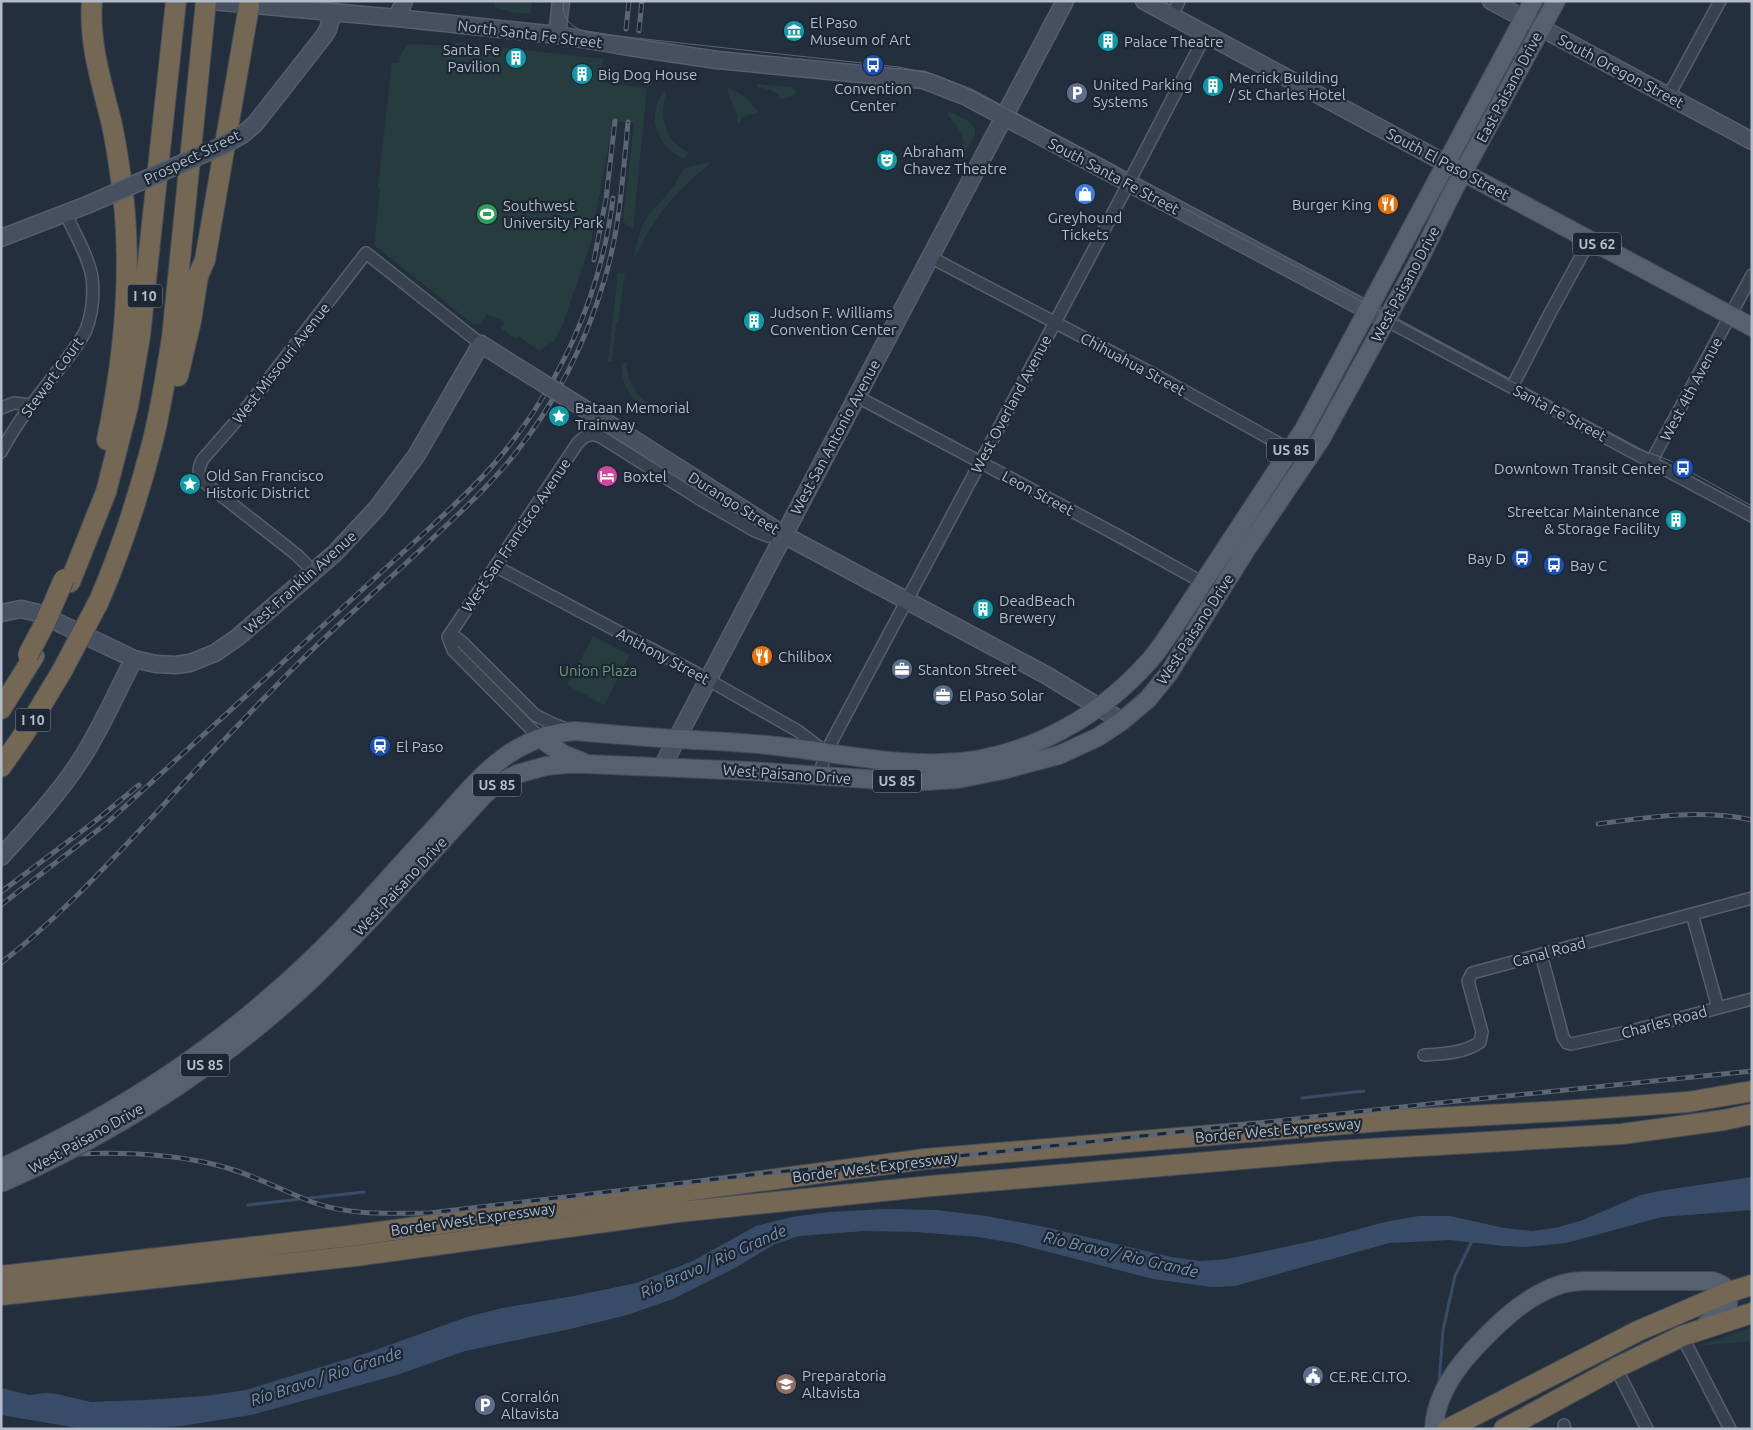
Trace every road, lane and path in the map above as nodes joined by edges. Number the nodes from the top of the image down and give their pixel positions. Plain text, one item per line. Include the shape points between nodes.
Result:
1 (92, 1) edge
2 (176, 1) edge
3 (206, 1) edge
4 (211, 1) edge
5 (404, 1) edge
6 (561, 1) edge
7 (1065, 1) edge
8 (1144, 1) edge
9 (1491, 1) edge
10 (1534, 1) edge
11 (1556, 1) edge
12 (1720, 1) edge
13 (246, 4) edge
14 (1175, 8) edge
15 (332, 12) junction
16 (397, 18) junction
17 (1524, 19) junction
18 (1541, 28) junction
19 (1206, 34) junction
20 (557, 35) junction
21 (849, 73) joint
22 (1668, 97) junction
23 (1003, 117) junction
24 (1752, 141) edge
25 (1446, 164) junction
26 (1463, 172) junction
27 (1128, 184) junction
28 (66, 214) junction
29 (1, 238) edge
30 (1590, 240) junction
31 (366, 253) joint
32 (930, 256) junction
33 (1752, 275) edge
34 (1368, 311) junction
35 (1730, 316) junction
36 (1386, 320) junction
37 (1055, 323) junction
38 (1752, 327) edge
39 (481, 344) junction
40 (1512, 387) junction
41 (856, 396) junction
42 (31, 405) junction
43 (1, 408) edge
44 (153, 443) junction
45 (1291, 450) junction
46 (1, 452) edge
47 (1308, 459) junction
48 (980, 462) junction
49 (1652, 462) junction
50 (1752, 516) edge
51 (784, 535) junction
52 (495, 566) junction
53 (314, 572) junction
54 (67, 581) junction
55 (1202, 582) junction
56 (1219, 591) junction
57 (906, 601) junction
58 (1, 614) edge
59 (448, 637) junction
60 (134, 659) junction
61 (708, 680) junction
62 (1100, 706) junction
63 (1, 708) edge
64 (1122, 721) junction
65 (575, 731) junction
66 (540, 738) junction
67 (676, 739) junction
68 (826, 752) junction
69 (586, 764) junction
70 (1, 767) edge
71 (662, 767) junction
72 (819, 776) junction
73 (1, 856) edge
74 (1752, 898) edge
75 (376, 903) junction
76 (1692, 914) junction
77 (1541, 954) junction
78 (1752, 999) edge
79 (1718, 1008) junction
80 (1424, 1055) dead end
81 (1752, 1091) edge
82 (1752, 1114) edge
83 (1, 1168) edge
84 (1, 1183) edge
85 (1, 1276) edge
86 (1752, 1285) edge
87 (1729, 1292) junction
88 (1, 1295) edge
89 (1752, 1313) edge
90 (1702, 1328) junction
91 (1682, 1336) junction
92 (1616, 1368) junction
93 (1445, 1428) edge
94 (1504, 1429) edge
95 (1647, 1429) edge
96 (1730, 1429) edge

1 - 54 highway via 94,47 114,133 124,196 126,277 118,382 108,437
2 - 54 highway, I 10 via 142,317 128,406 106,492
3 - 44 highway, I 10 via 172,338
4 - 13 street, North Santa Fe Street
5 - 16 street
6 - 20 street
7 - 23 street, West San Antonio Avenue
8 - 14 street, South El Paso Street
9 - 17 street, South Oregon Street
10 - 17 main road, East Paisano Drive
11 - 18 main road, East Paisano Drive
12 - 22 street
13 - 15 street, North Santa Fe Street
13 - 44 highway via 205,260 198,276 189,329 168,413
14 - 19 street, South El Paso Street
15 - 16 street, North Santa Fe Street
15 - 28 street, Prospect Street, bridge via 324,36 242,135
16 - 20 street, North Santa Fe Street
17 - 18 street, South Oregon Street
17 - 25 main road, East Paisano Drive
18 - 22 street, South Oregon Street
18 - 26 main road, East Paisano Drive
19 - 25 street, South El Paso Street
19 - 27 street, West Overland Avenue
20 - 21 street, North Santa Fe Street, bridge via 717,60
21 - 23 street, South Santa Fe Street via 922,80 967,97
22 - 24 street, South Oregon Street
23 - 27 street, South Santa Fe Street
23 - 32 street, West San Antonio Avenue
25 - 26 main road, South El Paso Street
25 - 34 main road, West Paisano Drive / US 85
26 - 30 main road, South El Paso Street / US 62
26 - 36 main road, West Paisano Drive / US 85
27 - 34 street, South Santa Fe Street
27 - 37 street, West Overland Avenue
28 - 29 street, Prospect Street
28 - 42 street, Stewart Court via 87,258 92,277 92,306 86,330 77,346
30 - 35 main road, South El Paso Street / US 62
30 - 40 street
31 - 39 street, Durango Street
31 - 53 street, West Missouri Avenue via 199,466 204,482
32 - 37 street, Chihuahua Street
32 - 41 street, West San Antonio Avenue
33 - 35 street, West 4th Avenue
34 - 36 street, Santa Fe Street
34 - 45 main road, West Paisano Drive / US 85
35 - 38 main road, South El Paso Street / US 62
35 - 49 street, West 4th Avenue
36 - 40 street, Santa Fe Street
36 - 47 main road, West Paisano Drive / US 85 via 1334,419
37 - 45 street, Chihuahua Street
37 - 48 street, West Overland Avenue
39 - 51 street, Durango Street, bridge
39 - 53 street, West Franklin Avenue via 421,449 396,485 358,530
40 - 49 street, Santa Fe Street
41 - 48 street, Leon Street
41 - 51 street, West San Antonio Avenue
42 - 43 street via 14,403
42 - 46 street, Stewart Court
44 - 70 highway, I 10, bridge via 133,514 99,601 62,671
45 - 47 street, Chihuahua Street
45 - 55 main road, West Paisano Drive / US 85
47 - 56 main road, West Paisano Drive / US 85
48 - 55 street, Leon Street
48 - 57 street, West Overland Avenue
49 - 50 street, Santa Fe Street
51 - 52 street, West San Francisco Avenue via 765,536 592,434 577,444
51 - 57 street, Durango Street
51 - 61 street, West San Antonio Avenue
52 - 59 street, West San Francisco Avenue
52 - 61 street, Anthony Street
53 - 60 street, West Franklin Avenue via 215,653 176,665
54 - 63 highway, I 10 via 55,616
55 - 56 street, Leon Street
55 - 62 main road, West Paisano Drive / US 85 via 1151,659
56 - 64 main road, West Paisano Drive / US 85 via 1169,673 1148,699
57 - 62 street, Durango Street
57 - 68 street, West Overland Avenue
58 - 60 street, West Franklin Avenue via 20,609 38,613
59 - 65 street via 454,636 462,642 535,715
59 - 66 street via 453,650
60 - 73 street via 80,761 38,816
61 - 67 street, West San Antonio Avenue
61 - 68 street, Anthony Street via 798,731
62 - 64 street, Durango Street
62 - 68 main road, West Paisano Drive / US 85 via 1042,741 981,759 943,764
64 - 72 main road, West Paisano Drive / US 85 via 1098,737 1059,755 958,780 910,782
65 - 66 main road, West Paisano Drive / US 85
65 - 67 main road, West Paisano Drive / US 85
66 - 69 main road via 563,754
66 - 75 main road, West Paisano Drive / US 85 via 519,746 491,766
67 - 68 main road, West Paisano Drive / US 85
67 - 71 street, West San Antonio Avenue
68 - 72 street, West Overland Avenue
69 - 71 main road, West Paisano Drive / US 85
69 - 75 main road, West Paisano Drive / US 85 via 533,768 496,785
71 - 72 main road, West Paisano Drive / US 85
74 - 76 street, Canal Road
75 - 83 main road, West Paisano Drive / US 85, bridge via 198,1055 105,1115
75 - 84 main road, West Paisano Drive / US 85, bridge via 310,981 228,1049 129,1117
76 - 77 street, Canal Road
76 - 79 street
77 - 79 street, Charles Road via 1567,1043 1576,1044
77 - 80 street, Canal Road via 1472,973 1468,981 1482,1032 1480,1042 1455,1051
78 - 79 street, Charles Road
81 - 85 highway, Border West Expressway via 1688,1102 1393,1120 925,1159 349,1236
82 - 88 highway, Border West Expressway via 1622,1134 1335,1151 678,1212 355,1256
86 - 87 highway
87 - 90 main road via 1728,1305
87 - 93 highway via 1638,1331
87 - 93 main road via 1724,1285 1712,1281 1586,1281 1560,1284 1535,1295 1484,1338 1450,1379 1439,1400
89 - 90 highway
90 - 91 highway
91 - 92 highway
91 - 96 street
92 - 94 highway
92 - 95 street

